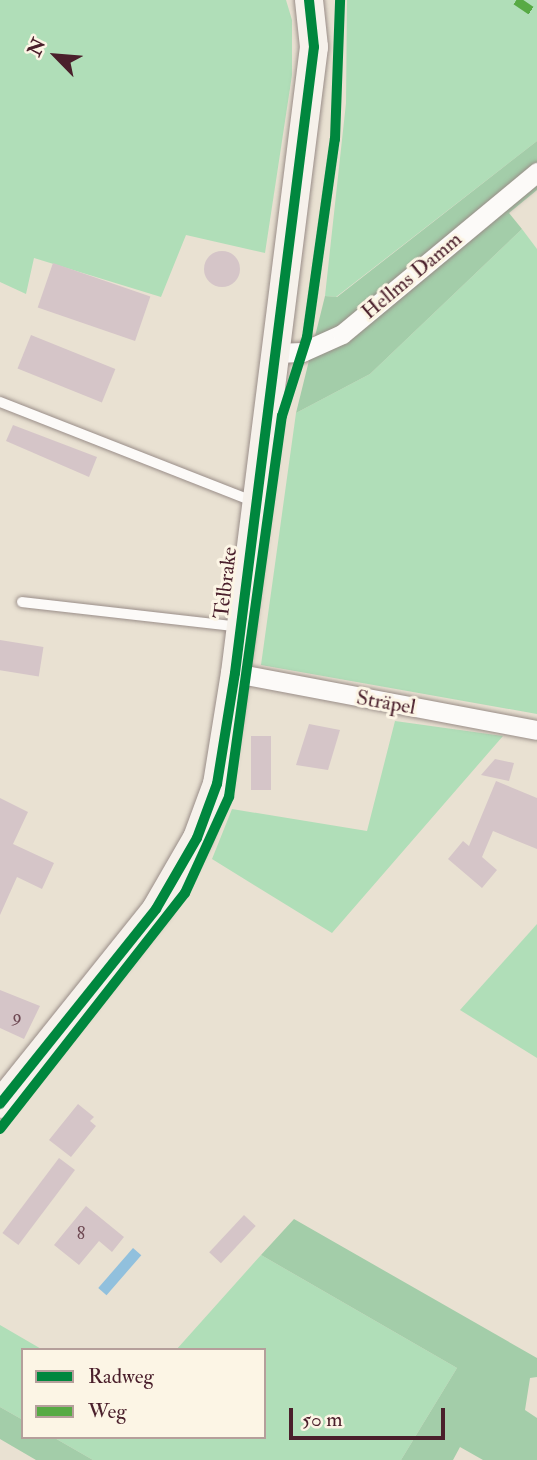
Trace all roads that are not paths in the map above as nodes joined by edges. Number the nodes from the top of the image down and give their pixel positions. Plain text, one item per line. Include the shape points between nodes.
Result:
1 (309, 0) edge
2 (537, 172) edge
3 (275, 353) junction
4 (0, 402) edge
5 (256, 502) junction
6 (22, 602) dead end
7 (241, 627) junction
8 (235, 673) junction
9 (537, 730) edge
10 (0, 1104) edge

1 - 3 street, Telbrake via 314,47
2 - 3 street, Hellms Damm via 342,334 302,352
3 - 5 street, Telbrake
4 - 5 lane
5 - 7 street, Telbrake
6 - 7 lane
7 - 8 street, Telbrake
8 - 9 street, Sträpel
8 - 10 street, Telbrake via 217,784 178,874

